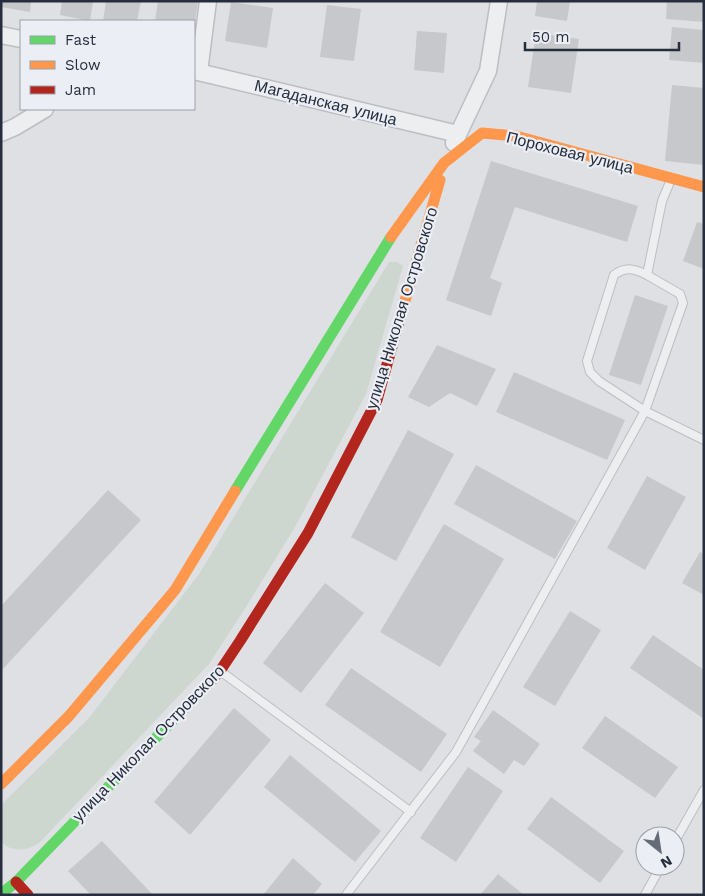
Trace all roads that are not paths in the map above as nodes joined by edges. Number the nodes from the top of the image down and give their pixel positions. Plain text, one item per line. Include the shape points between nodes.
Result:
1 (208, 1) edge
2 (499, 1) edge
3 (1, 36) edge
4 (20, 39) edge
5 (196, 71) edge
6 (43, 110) edge
7 (1, 132) edge
8 (458, 134) junction
9 (444, 163) junction
10 (672, 177) junction
11 (704, 187) edge
12 (648, 275) junction
13 (645, 411) junction
14 (704, 440) edge
15 (220, 671) junction
16 (1, 784) edge
17 (704, 790) edge
18 (410, 812) junction
19 (684, 826) edge
20 (655, 876) edge
21 (12, 878) junction
22 (1, 894) edge
23 (28, 895) edge
24 (346, 895) edge
25 (645, 895) edge

1 - 5 street
2 - 8 street, улица Николая Островского via 488,71
3 - 4 street
5 - 8 street, Магаданская улица
6 - 7 street
8 - 9 street, улица Николая Островского
9 - 10 main road, Пороховая улица via 482,133 516,136
9 - 15 main road, улица Николая Островского via 377,400 308,533
9 - 16 main road, улица Николая Островского via 386,244 175,590 69,716
10 - 11 main road, Пороховая улица
10 - 12 lane via 662,201
12 - 13 lane via 680,294 683,303
12 - 13 lane via 633,268 614,275 587,361 594,377
13 - 14 lane
13 - 18 lane via 456,752
15 - 18 lane
15 - 21 main road, улица Николая Островского
17 - 19 lane
18 - 24 lane
20 - 25 lane
21 - 22 main road, улица Николая Островского
21 - 23 main road

